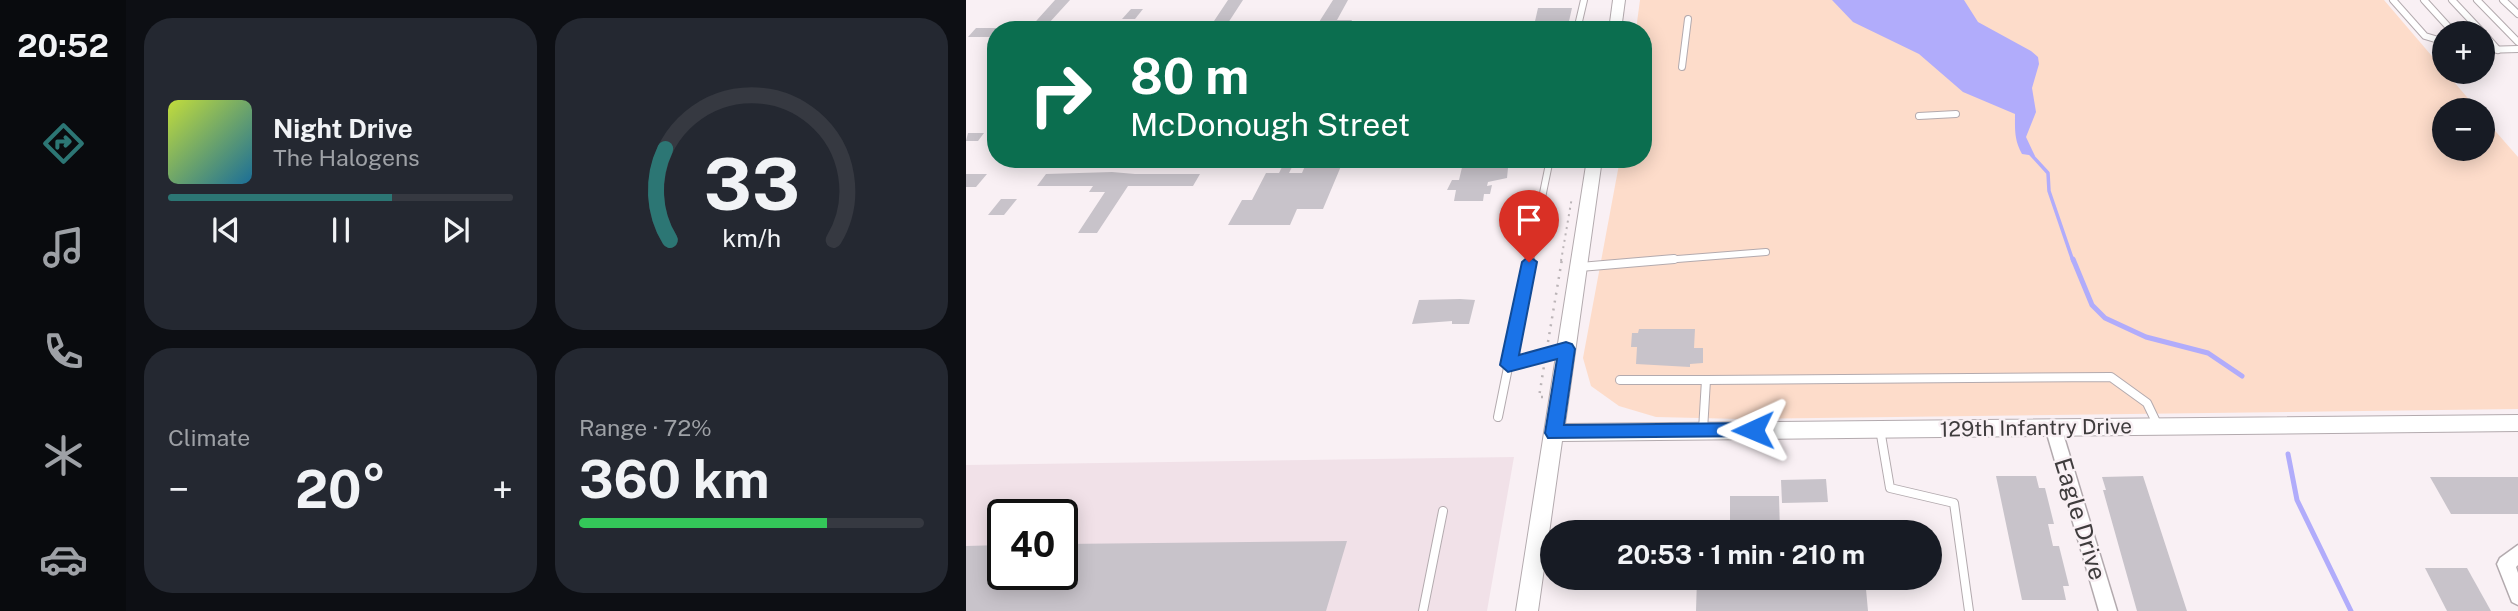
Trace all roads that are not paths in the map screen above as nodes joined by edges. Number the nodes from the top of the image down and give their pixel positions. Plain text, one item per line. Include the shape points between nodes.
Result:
1 (1584, 0) edge
2 (1619, 0) edge
3 (2393, 0) edge
4 (2424, 0) edge
5 (2452, 0) edge
6 (2477, 0) edge
7 (2503, 0) edge
8 (2518, 15) edge
9 (1688, 19) dead end
10 (1579, 21) edge
11 (1616, 21) edge
12 (2443, 21) edge
13 (2472, 21) edge
14 (2432, 38) edge
15 (2518, 42) edge
16 (2495, 47) edge
17 (2498, 50) joint
18 (2518, 50) edge
19 (1682, 67) dead end
20 (1956, 114) dead end
21 (1919, 116) dead end
22 (1548, 168) edge
23 (1594, 168) edge
24 (1766, 252) dead end
25 (1579, 267) junction
26 (1566, 349) junction
27 (1508, 365) junction
28 (1620, 380) dead end
29 (1706, 380) junction
30 (1498, 417) dead end
31 (2518, 423) edge
32 (2158, 426) junction
33 (2053, 428) junction
34 (1880, 429) junction
35 (1703, 431) junction
36 (1554, 433) junction
37 (1443, 511) dead end
38 (2516, 554) edge
39 (2518, 596) edge
40 (1423, 611) edge
41 (1527, 611) edge
42 (1969, 611) edge
43 (2108, 611) edge

1 - 10 lane
2 - 11 street
3 - 14 lane
4 - 12 lane
5 - 13 lane
6 - 15 lane
7 - 8 lane
9 - 19 lane
16 - 17 lane
17 - 18 lane
20 - 21 lane
22 - 27 lane
23 - 25 street
24 - 25 lane
25 - 26 street
26 - 27 lane
26 - 36 street
27 - 30 lane
28 - 29 lane
29 - 32 lane via 2111,377 2147,403
29 - 35 lane
31 - 32 street, 129th Infantry Drive
32 - 33 street, 129th Infantry Drive
33 - 34 street, 129th Infantry Drive
33 - 43 street, Eagle Drive
34 - 35 street, 129th Infantry Drive
34 - 42 lane via 1890,488 1954,503
35 - 36 street, 129th Infantry Drive
36 - 41 street
37 - 40 lane
38 - 39 street via 2506,564

